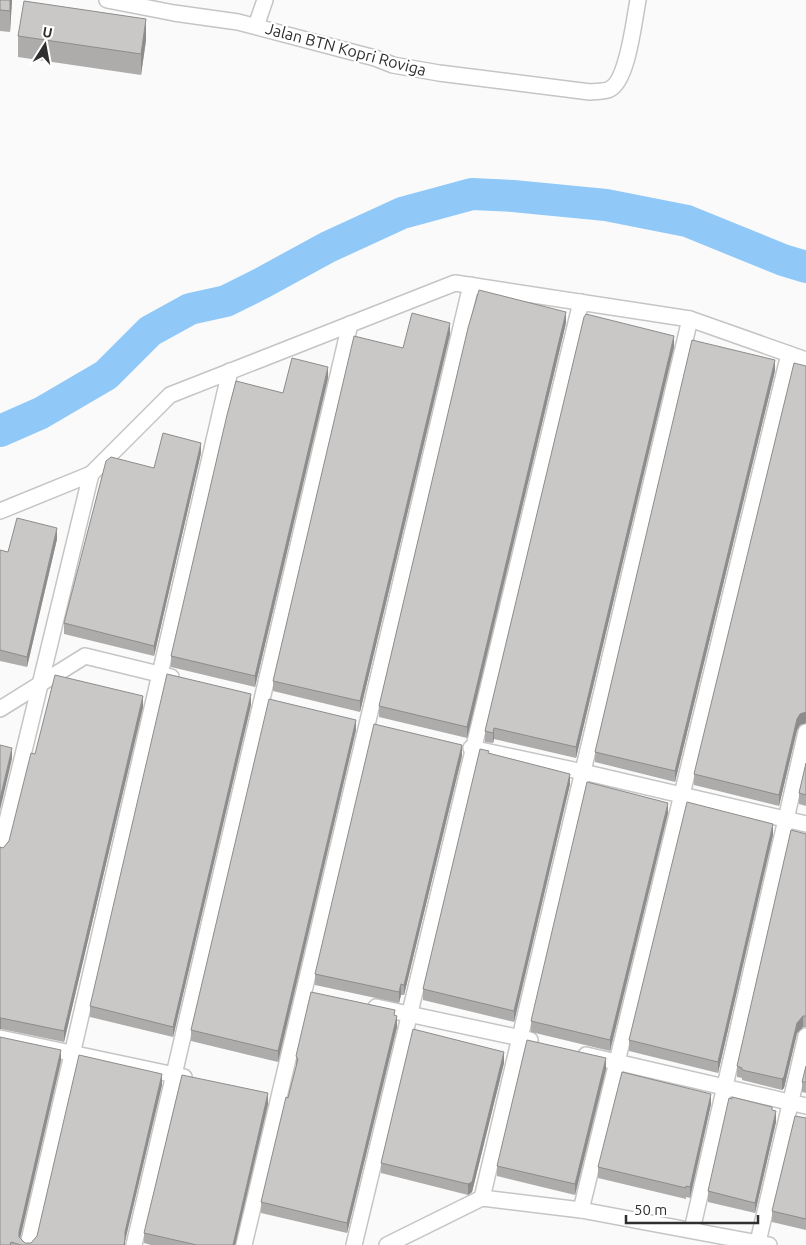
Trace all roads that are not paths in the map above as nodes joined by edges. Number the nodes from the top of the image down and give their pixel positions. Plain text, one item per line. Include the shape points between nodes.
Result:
1 (107, 0) edge
2 (265, 0) edge
3 (638, 0) edge
4 (256, 26) junction
5 (471, 285) junction
6 (581, 302) junction
7 (690, 319) junction
8 (350, 324) junction
9 (788, 354) junction
10 (806, 360) edge
11 (230, 371) junction
12 (91, 474) junction
13 (0, 511) edge
14 (161, 675) junction
15 (188, 681) edge
16 (39, 685) junction
17 (244, 694) edge
18 (267, 699) junction
19 (0, 709) edge
20 (806, 732) edge
21 (454, 744) edge
22 (474, 749) junction
23 (582, 772) junction
24 (682, 794) junction
25 (786, 819) junction
26 (806, 824) edge
27 (0, 850) edge
28 (361, 1004) edge
29 (409, 1014) junction
30 (806, 1036) edge
31 (0, 1038) edge
32 (520, 1038) junction
33 (546, 1045) edge
34 (573, 1052) edge
35 (72, 1053) junction
36 (617, 1063) junction
37 (174, 1075) junction
38 (203, 1081) edge
39 (725, 1088) junction
40 (790, 1102) junction
41 (806, 1106) edge
42 (482, 1198) junction
43 (581, 1210) junction
44 (692, 1230) junction
45 (764, 1244) edge
46 (28, 1245) edge
47 (134, 1245) edge
48 (244, 1245) edge
49 (354, 1245) edge
50 (388, 1245) edge

1 - 4 street, Jalan BTN Kopri Roviga
2 - 4 street
3 - 4 street, Jalan BTN Kopri Roviga via 620,78 610,89 590,92 393,65
5 - 6 street
5 - 8 street via 455,283
5 - 48 street via 367,723 309,993 274,1095
6 - 7 street
6 - 22 street
7 - 9 street
7 - 23 street
8 - 11 street
8 - 18 street
9 - 10 street
9 - 24 street
11 - 12 street via 170,395
11 - 14 street
12 - 13 street
12 - 16 street
14 - 15 street
14 - 16 street via 85,656
14 - 35 street
16 - 19 street
16 - 27 street
17 - 18 street
18 - 37 street
20 - 25 street
21 - 22 street
22 - 23 street
22 - 29 street
23 - 24 street
23 - 32 street
24 - 25 street
24 - 36 street
25 - 26 street
25 - 39 street
28 - 29 street
29 - 32 street
29 - 49 street
30 - 40 street
31 - 35 street
32 - 33 street
32 - 42 street
34 - 36 street
35 - 37 street
35 - 46 street
36 - 39 street
36 - 43 street
37 - 38 street
37 - 47 street
39 - 40 street
39 - 44 street
40 - 41 street
40 - 45 street
42 - 43 street
42 - 50 street
43 - 44 street
44 - 45 street

